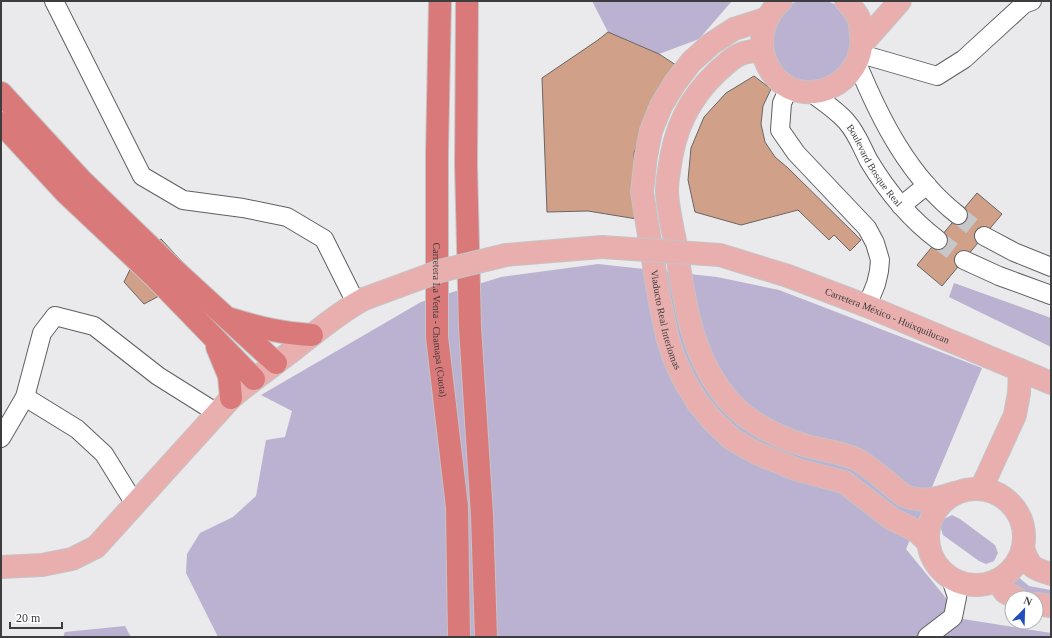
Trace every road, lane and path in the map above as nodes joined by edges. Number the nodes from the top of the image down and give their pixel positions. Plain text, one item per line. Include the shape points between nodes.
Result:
1 (54, 1) edge
2 (467, 1) edge
3 (781, 1) edge
4 (846, 1) edge
5 (900, 1) edge
6 (1032, 1) edge
7 (437, 6) edge
8 (768, 18) junction
9 (762, 50) junction
10 (860, 53) junction
11 (789, 88) junction
12 (810, 92) junction
13 (1, 93) edge
14 (1, 123) edge
15 (927, 185) junction
16 (901, 206) junction
17 (958, 215) tunnel mouth
18 (984, 236) tunnel mouth
19 (938, 240) tunnel mouth
20 (1014, 252) junction
21 (964, 260) tunnel mouth
22 (1051, 267) edge
23 (999, 276) junction
24 (1051, 295) edge
25 (360, 301) junction
26 (867, 306) junction
27 (224, 317) junction
28 (210, 334) junction
29 (312, 335) junction
30 (276, 363) junction
31 (1020, 370) junction
32 (254, 379) junction
33 (1051, 383) edge
34 (25, 397) junction
35 (224, 406) junction
36 (1, 438) edge
37 (981, 489) junction
38 (954, 493) junction
39 (135, 504) junction
40 (926, 540) junction
41 (1024, 551) junction
42 (1, 567) edge
43 (1051, 574) edge
44 (951, 579) junction
45 (997, 581) junction
46 (1004, 591) edge
47 (459, 637) edge
48 (486, 637) edge
49 (927, 637) edge

1 - 25 street via 142,176 183,200 287,217 324,238
2 - 48 highway via 466,165 470,327 482,515
3 - 8 main road
4 - 10 main road via 859,19
5 - 10 main road
6 - 10 street via 1024,4 964,58 937,76
7 - 47 highway, Carretera La Venta - Chamapa (Cuota) via 437,337 457,507
8 - 9 main road via 762,35
8 - 40 main road, Viaducto Real Interlomas via 734,29 711,44 691,62 661,106 651,131 642,192 669,343 685,382 698,403 732,439 756,453 798,470 844,482 892,519 915,530
9 - 11 main road via 767,65
9 - 38 main road via 742,53 709,80 683,117 675,138 667,190 683,291 697,348 718,387 731,403 747,418 768,430 806,445 856,459 911,499 938,499
10 - 12 main road via 845,78 829,89
10 - 15 street via 874,100 895,142
11 - 12 main road
11 - 26 street via 782,103 780,130 796,153 867,228 875,243 880,260 879,271
12 - 16 street, Boulevard Bosque Real via 846,120 876,172
13 - 27 highway via 82,181
14 - 28 highway via 66,193 156,278
15 - 16 street
15 - 17 street
16 - 19 street, Boulevard Bosque Real via 925,231
18 - 20 street
20 - 22 street
20 - 23 street
21 - 23 street
23 - 24 street
25 - 26 main road, Carretera México - Huixquilucan, bridge via 440,271 506,254 602,247 720,255 788,276
25 - 29 main road
26 - 31 main road, Carretera México - Huixquilucan
27 - 29 highway via 284,333
27 - 30 highway
28 - 32 highway
28 - 35 highway via 229,376
29 - 30 main road
30 - 32 main road
31 - 33 main road, Carretera México - Huixquilucan
31 - 37 main road via 1015,415
32 - 35 main road
34 - 35 street via 42,333 54,316 94,326 158,376
34 - 36 street
34 - 39 street via 77,429 104,454
35 - 39 main road
37 - 38 main road via 967,489
37 - 41 main road via 996,493 1009,502 1020,518
38 - 40 main road via 939,504 929,521
39 - 42 main road via 96,547 72,559 42,565
40 - 44 main road via 934,562
41 - 43 main road via 1028,563 1037,570
41 - 45 main road via 1011,571
44 - 45 main road via 974,586
44 - 49 street via 957,597 953,617
45 - 46 main road

